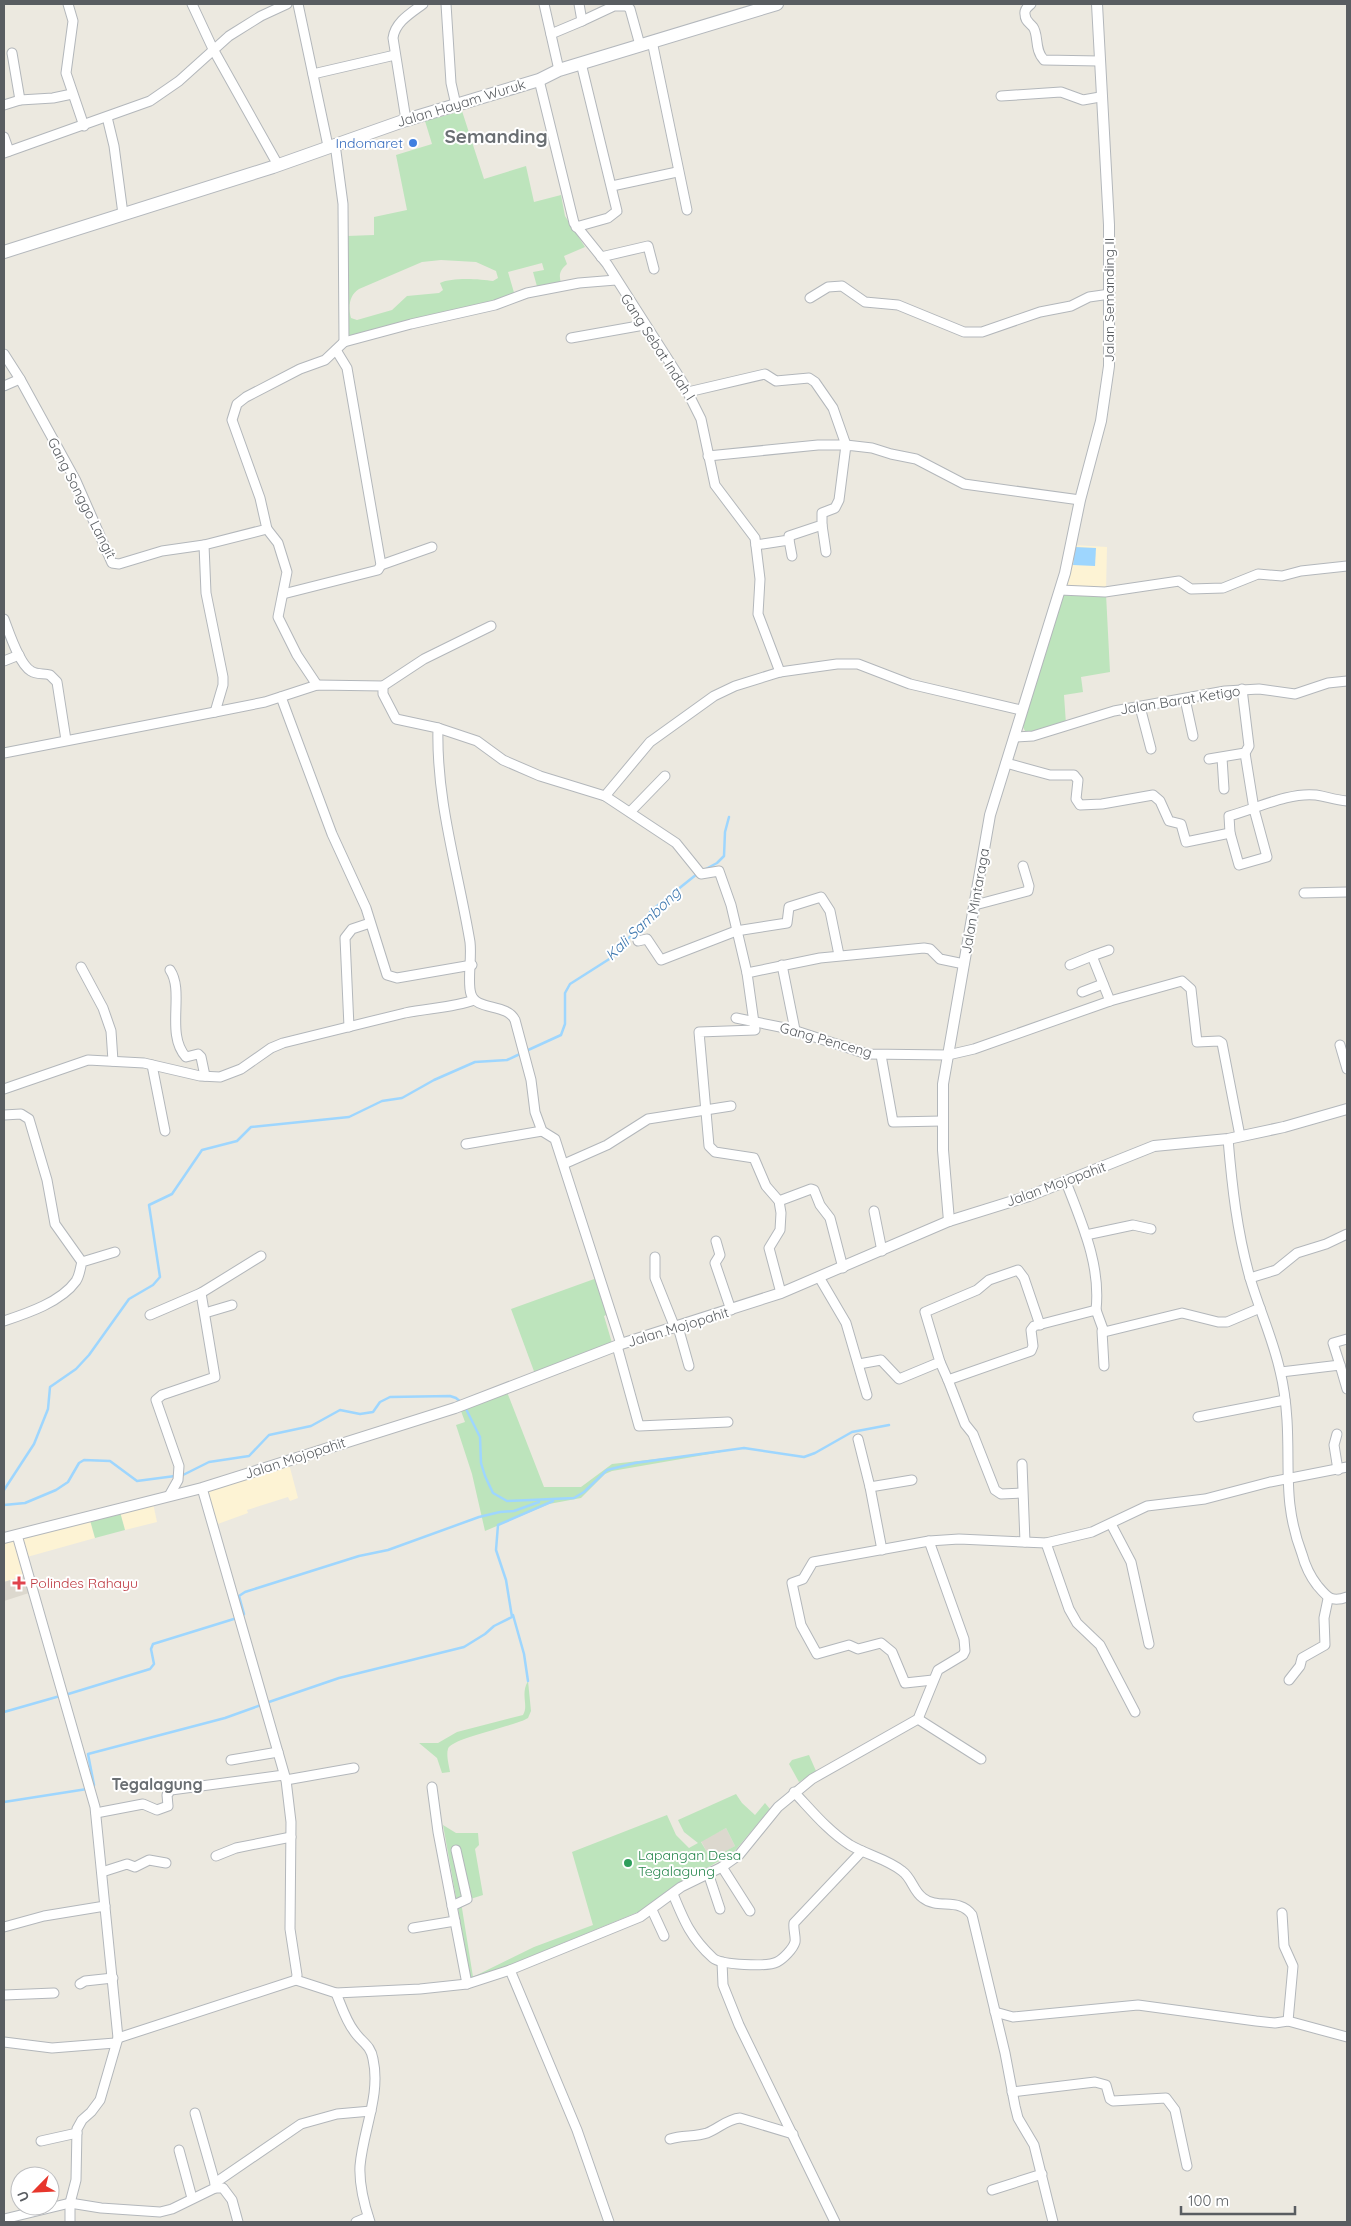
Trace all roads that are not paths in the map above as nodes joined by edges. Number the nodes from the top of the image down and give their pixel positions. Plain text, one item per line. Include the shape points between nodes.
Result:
1 (68, 4) edge
2 (192, 4) edge
3 (287, 4) edge
4 (298, 4) edge
5 (423, 4) edge
6 (446, 4) edge
7 (544, 4) edge
8 (579, 4) edge
9 (778, 4) edge
10 (1031, 4) edge
11 (1097, 4) edge
12 (617, 5) edge
13 (582, 21) junction
14 (551, 34) junction
15 (652, 41) junction
16 (640, 45) junction
17 (213, 49) junction
18 (12, 53) dead end
19 (396, 55) junction
20 (1099, 61) junction
21 (581, 63) junction
22 (559, 70) junction
23 (313, 74) junction
24 (539, 80) junction
25 (72, 94) junction
26 (1001, 96) dead end
27 (1100, 97) junction
28 (20, 100) junction
29 (4, 105) edge
30 (456, 105) junction
31 (107, 117) junction
32 (406, 120) junction
33 (84, 126) junction
34 (4, 137) edge
35 (331, 145) junction
36 (7, 152) edge
37 (278, 165) junction
38 (677, 172) junction
39 (612, 186) junction
40 (686, 210) dead end
41 (123, 214) junction
42 (576, 227) junction
43 (4, 252) edge
44 (601, 257) junction
45 (654, 269) dead end
46 (616, 280) junction
47 (1110, 294) junction
48 (810, 298) dead end
49 (644, 325) junction
50 (572, 338) dead end
51 (344, 342) junction
52 (336, 350) junction
53 (4, 354) edge
54 (20, 379) junction
55 (4, 386) edge
56 (688, 392) junction
57 (846, 445) junction
58 (708, 456) junction
59 (1080, 500) junction
60 (822, 524) junction
61 (267, 529) junction
62 (789, 540) junction
63 (756, 544) junction
64 (204, 545) junction
65 (432, 547) dead end
66 (826, 552) dead end
67 (792, 556) dead end
68 (382, 565) junction
69 (1347, 566) edge
70 (1060, 590) junction
71 (283, 594) junction
72 (4, 619) edge
73 (491, 626) dead end
74 (19, 655) junction
75 (4, 660) edge
76 (780, 672) junction
77 (1347, 681) edge
78 (317, 685) junction
79 (382, 686) junction
80 (1242, 689) junction
81 (281, 697) junction
82 (1185, 699) junction
83 (1140, 707) junction
84 (1021, 710) junction
85 (215, 712) junction
86 (438, 728) junction
87 (1193, 736) dead end
88 (1014, 737) junction
89 (66, 740) junction
90 (1151, 749) dead end
91 (4, 752) edge
92 (1246, 754) junction
93 (1222, 758) junction
94 (1209, 759) dead end
95 (1006, 763) junction
96 (665, 776) dead end
97 (1224, 789) dead end
98 (605, 796) junction
99 (1347, 801) edge
100 (1254, 809) junction
101 (630, 812) junction
102 (1230, 833) junction
103 (1023, 866) dead end
104 (1347, 892) edge
105 (1304, 893) dead end
106 (975, 905) junction
107 (370, 923) junction
108 (736, 931) junction
109 (638, 941) dead end
110 (1109, 950) dead end
111 (839, 955) junction
112 (1092, 956) junction
113 (964, 964) junction
114 (472, 965) junction
115 (782, 965) junction
116 (1070, 965) dead end
117 (81, 967) dead end
118 (170, 970) dead end
119 (747, 973) junction
120 (1102, 984) junction
121 (1082, 992) dead end
122 (474, 1000) junction
123 (1110, 1001) junction
124 (736, 1018) dead end
125 (349, 1027) junction
126 (795, 1030) junction
127 (1340, 1044) dead end
128 (881, 1055) junction
129 (948, 1055) junction
130 (113, 1061) junction
131 (152, 1065) junction
132 (1347, 1069) edge
133 (204, 1076) junction
134 (4, 1089) edge
135 (731, 1106) dead end
136 (1347, 1109) edge
137 (705, 1110) junction
138 (4, 1115) edge
139 (942, 1121) junction
140 (165, 1131) dead end
141 (542, 1131) junction
142 (1240, 1136) junction
143 (1228, 1140) junction
144 (466, 1144) dead end
145 (564, 1164) junction
146 (1066, 1182) junction
147 (778, 1201) junction
148 (874, 1211) dead end
149 (949, 1221) junction
150 (1151, 1229) dead end
151 (1347, 1234) edge
152 (1086, 1235) junction
153 (716, 1241) dead end
154 (882, 1251) junction
155 (115, 1252) dead end
156 (261, 1256) dead end
157 (655, 1257) dead end
158 (82, 1262) junction
159 (843, 1268) junction
160 (819, 1277) junction
161 (1250, 1278) junction
162 (201, 1293) junction
163 (781, 1293) junction
164 (232, 1305) dead end
165 (1260, 1308) junction
166 (732, 1310) junction
167 (1096, 1310) junction
168 (205, 1313) junction
169 (150, 1315) dead end
170 (4, 1321) edge
171 (1040, 1325) junction
172 (676, 1327) junction
173 (1102, 1331) junction
174 (1347, 1339) edge
175 (619, 1345) junction
176 (940, 1362) junction
177 (859, 1364) junction
178 (1340, 1365) junction
179 (689, 1366) dead end
180 (1104, 1366) dead end
181 (1280, 1372) junction
182 (1345, 1374) edge
183 (948, 1380) junction
184 (1347, 1390) edge
185 (867, 1394) dead end
186 (1285, 1400) junction
187 (1198, 1417) dead end
188 (728, 1422) dead end
189 (1337, 1434) dead end
190 (858, 1440) dead end
191 (1022, 1464) dead end
192 (1343, 1468) edge
193 (1287, 1478) junction
194 (912, 1480) dead end
195 (202, 1488) junction
196 (870, 1488) junction
197 (1022, 1493) junction
198 (169, 1496) junction
199 (1111, 1524) junction
200 (17, 1535) junction
201 (4, 1538) edge
202 (929, 1541) junction
203 (1024, 1542) junction
204 (1046, 1543) junction
205 (882, 1550) junction
206 (1347, 1597) edge
207 (1328, 1598) junction
208 (1149, 1644) dead end
209 (933, 1680) junction
210 (1289, 1680) dead end
211 (1134, 1712) dead end
212 (918, 1719) junction
213 (278, 1752) junction
214 (981, 1759) dead end
215 (230, 1760) dead end
216 (354, 1768) dead end
217 (285, 1777) junction
218 (432, 1788) dead end
219 (794, 1792) junction
220 (96, 1813) junction
221 (291, 1837) junction
222 (456, 1850) dead end
223 (862, 1851) junction
224 (216, 1856) dead end
225 (166, 1863) dead end
226 (722, 1867) junction
227 (102, 1872) junction
228 (708, 1874) junction
229 (674, 1894) junction
230 (105, 1906) junction
231 (452, 1906) junction
232 (720, 1909) dead end
233 (652, 1910) junction
234 (750, 1911) dead end
235 (1282, 1913) dead end
236 (455, 1922) junction
237 (4, 1927) edge
238 (413, 1928) dead end
239 (664, 1936) dead end
240 (722, 1962) junction
241 (510, 1970) junction
242 (113, 1978) junction
243 (296, 1980) junction
244 (80, 1984) dead end
245 (467, 1984) junction
246 (54, 1993) dead end
247 (336, 1993) junction
248 (4, 1995) edge
249 (995, 2012) junction
250 (1288, 2021) junction
251 (1347, 2037) edge
252 (116, 2040) junction
253 (4, 2042) edge
254 (1012, 2092) junction
255 (371, 2111) junction
256 (195, 2113) dead end
257 (77, 2133) junction
258 (793, 2134) junction
259 (670, 2139) dead end
260 (42, 2141) dead end
261 (179, 2150) dead end
262 (1187, 2166) dead end
263 (1042, 2174) junction
264 (215, 2185) junction
265 (992, 2190) dead end
266 (192, 2198) junction
267 (70, 2203) junction
268 (4, 2219) edge
269 (369, 2220) edge
270 (70, 2222) edge
271 (238, 2222) edge
272 (356, 2222) edge
273 (609, 2222) edge
274 (835, 2222) edge
275 (1053, 2222) edge

1 - 25 street via 73,21 66,73
2 - 17 street
3 - 17 street via 261,16
4 - 23 street
5 - 19 street via 397,25 394,31
6 - 30 street via 451,83
7 - 14 street
8 - 13 street
9 - 15 main road, Jalan Hayam Wuruk
10 - 20 street via 1025,15 1034,28 1036,47 1044,60
11 - 20 street, Jalan Semanding II
12 - 13 street
12 - 16 street via 630,9
13 - 14 street
14 - 22 street
15 - 16 main road, Jalan Hayam Wuruk
15 - 38 street
16 - 21 main road, Jalan Hayam Wuruk
17 - 31 street via 179,81 150,101
17 - 37 street
18 - 28 street
19 - 23 street
19 - 32 street
20 - 27 street, Jalan Semanding II
21 - 22 main road, Jalan Hayam Wuruk
21 - 39 street
22 - 24 main road, Jalan Hayam Wuruk
23 - 35 street
24 - 30 main road, Jalan Hayam Wuruk
24 - 42 street, Gang Sebat Indah I
25 - 28 street
25 - 33 street
26 - 27 street via 1061,92 1083,100
27 - 47 street, Jalan Semanding II
28 - 29 street
30 - 32 main road, Jalan Hayam Wuruk
31 - 33 street
31 - 41 street
32 - 35 main road, Jalan Hayam Wuruk
33 - 36 street
34 - 36 street
35 - 37 main road, Jalan Hayam Wuruk
35 - 51 street via 343,204
37 - 41 main road, Jalan Hayam Wuruk
38 - 39 street
38 - 40 street
39 - 42 street via 618,211 608,218
41 - 43 main road, Jalan Hayam Wuruk
42 - 44 street, Gang Sebat Indah I
44 - 45 street via 648,246
44 - 46 street, Gang Sebat Indah I
46 - 49 street, Gang Sebat Indah I
46 - 51 street via 527,293 496,305
47 - 48 street via 1089,297 1071,306 1047,310 971,334 898,305 864,302 842,286 828,287
47 - 59 street, Jalan Semanding II via 1106,388
49 - 50 street
49 - 56 street, Gang Sebat Indah I
51 - 52 street
52 - 61 street via 325,360 246,397 232,412
52 - 68 street via 347,368
53 - 54 street, Gang Songgo Langit
54 - 55 street
54 - 64 street, Gang Songgo Langit via 76,481 112,563
56 - 57 street via 765,374 776,381 809,378 833,408
56 - 58 street, Gang Sebat Indah I via 701,419
57 - 58 street
57 - 59 street via 916,459 964,484
57 - 60 street via 840,500 835,508 822,513
58 - 63 street, Gang Sebat Indah I via 718,490 752,531
59 - 70 street, Jalan Semanding II
60 - 62 street via 789,536
60 - 66 street
61 - 64 street
61 - 71 street via 284,558 287,572
62 - 63 street
62 - 67 street
63 - 76 street, Gang Sebat Indah I via 760,579 758,614
64 - 85 street via 206,593 223,677
65 - 68 street
68 - 71 street via 378,570
69 - 70 street via 1282,576 1258,574 1223,588 1191,589 1178,581 1105,592
70 - 84 street, Jalan Mintaraga
71 - 78 street via 278,617
72 - 74 street
73 - 79 street via 424,659
74 - 75 street
74 - 89 street via 29,670 50,675 57,682
76 - 84 street via 858,664 910,684
76 - 98 street via 714,696 650,742
77 - 80 street, Jalan Barat Ketigo via 1328,683 1295,694
78 - 79 street
78 - 81 street
79 - 86 street via 396,719
80 - 82 street, Jalan Barat Ketigo
80 - 92 street via 1250,743
81 - 85 street
81 - 107 street via 332,834 356,881
82 - 83 street, Jalan Barat Ketigo
82 - 87 street
83 - 88 street, Jalan Barat Ketigo via 1109,712 1033,736
83 - 90 street
84 - 88 street, Jalan Mintaraga
85 - 89 street
86 - 98 street via 477,741 503,760 540,776
86 - 114 street via 438,765 444,811
88 - 95 street, Jalan Mintaraga
89 - 91 street
92 - 93 street
92 - 100 street
93 - 94 street
93 - 97 street
95 - 102 street via 1050,775 1074,775 1078,781 1076,799 1080,805 1154,795 1168,821 1181,824 1186,842
95 - 106 street, Jalan Mintaraga via 990,815
96 - 101 street
98 - 101 street
99 - 100 street via 1306,796 1287,798
100 - 102 street via 1229,816
100 - 102 street via 1267,858 1238,865
101 - 108 street via 676,843 699,872 721,873
103 - 106 street via 1028,891
104 - 105 street
106 - 113 street, Jalan Mintaraga
107 - 114 street via 383,970 391,978
107 - 125 street via 352,929 345,938
108 - 109 street via 661,960 647,939
108 - 111 street via 788,923 789,906 821,897 830,911
108 - 119 street
110 - 112 street
111 - 113 street via 924,948 930,949 940,959
111 - 115 street
112 - 116 street
112 - 120 street
113 - 129 street, Jalan Mintaraga
114 - 122 street via 470,985
115 - 119 street
115 - 126 street
117 - 130 street via 103,1008 111,1031
118 - 133 street via 175,979 174,1016 181,1052 186,1057 198,1054 201,1057
119 - 137 street via 755,1030 700,1032
120 - 121 street
120 - 123 street
122 - 125 street via 454,1006 425,1008
122 - 141 street via 512,1015
123 - 129 street, Gang Penceng
123 - 142 street, Gang Penceng via 1182,982 1188,985 1195,1013 1197,1042 1222,1043
124 - 126 street, Gang Penceng
125 - 133 street via 276,1046 230,1074
126 - 128 street, Gang Penceng via 854,1050
127 - 132 street
128 - 129 street, Gang Penceng
128 - 139 street via 892,1121
129 - 139 street, Jalan Mintaraga
130 - 131 street
130 - 134 street via 88,1060
131 - 133 street
131 - 140 street
135 - 137 street
136 - 142 street, Jalan Mojopahit
137 - 145 street via 648,1119 607,1145
137 - 147 street via 710,1148 715,1152 754,1158 766,1186
138 - 158 street via 21,1114 29,1119 47,1180 55,1224
139 - 149 street, Jalan Mintaraga
141 - 144 street
141 - 145 street via 555,1139
142 - 143 street, Jalan Mojopahit
143 - 146 street, Jalan Mojopahit via 1162,1144
143 - 161 street via 1235,1210
145 - 175 street
146 - 149 street, Jalan Mojopahit
146 - 152 street
147 - 159 street via 814,1190 830,1218
147 - 163 street via 780,1230 769,1248
148 - 154 street
149 - 154 street, Jalan Mojopahit
150 - 152 street via 1133,1225
151 - 161 street via 1299,1251 1276,1270
152 - 167 street via 1095,1270
153 - 166 street via 720,1255 715,1263
154 - 159 street, Jalan Mojopahit
155 - 158 street
156 - 162 street
157 - 172 street via 655,1278
158 - 170 street via 76,1282 62,1293 31,1312
159 - 160 street, Jalan Mojopahit
160 - 163 street, Jalan Mojopahit
160 - 177 street via 841,1312
161 - 165 street
162 - 168 street
162 - 169 street
163 - 166 street, Jalan Mojopahit
164 - 168 street
165 - 173 street via 1227,1322 1182,1313
165 - 181 street
166 - 172 street, Jalan Mojopahit
167 - 171 street
167 - 173 street
168 - 198 street via 214,1377 156,1400 178,1476
171 - 176 street via 1020,1270 1016,1270 925,1312
171 - 183 street via 1031,1330 1033,1346 1030,1352
172 - 175 street, Jalan Mojopahit
172 - 179 street
173 - 180 street
174 - 178 street via 1334,1343
175 - 188 street via 639,1426
175 - 195 street, Jalan Mojopahit via 473,1402
176 - 177 street via 899,1380 882,1360
176 - 183 street
177 - 185 street
178 - 181 street
178 - 182 street
181 - 186 street
182 - 184 street
183 - 197 street via 996,1491 1001,1494
186 - 187 street
186 - 193 street
189 - 192 street via 1334,1445
190 - 196 street
191 - 197 street
192 - 193 street
193 - 199 street via 1205,1499 1147,1506
193 - 207 street via 1296,1539 1314,1582
194 - 196 street
195 - 198 street, Jalan Mojopahit
195 - 213 street
196 - 205 street
197 - 203 street
198 - 200 street, Jalan Mojopahit
199 - 204 street
199 - 208 street via 1132,1562
200 - 201 street, Jalan Mojopahit
200 - 220 street
202 - 203 street
202 - 205 street
202 - 209 street via 966,1646 963,1655 942,1666
203 - 204 street
204 - 211 street via 1069,1609 1077,1623 1100,1645
205 - 209 street via 811,1565 803,1579 792,1585 801,1625 817,1654 848,1645 858,1649 881,1643 892,1652 905,1683
206 - 207 street via 1336,1601
207 - 210 street via 1324,1618 1325,1645 1302,1658
209 - 212 street
212 - 214 street
212 - 219 street
213 - 215 street
213 - 217 street
216 - 217 street
217 - 220 street via 171,1790 167,1795 168,1806 156,1810 143,1804
217 - 221 street
218 - 231 street
219 - 223 street via 829,1830
219 - 226 street via 738,1855
220 - 227 street
221 - 224 street via 236,1848
221 - 243 street via 290,1929
222 - 231 street via 467,1898
223 - 240 street via 794,1923 795,1942 786,1955 767,1964
223 - 249 street via 902,1870 916,1892 929,1902 955,1904 969,1912
225 - 227 street via 149,1860 135,1867 127,1864
226 - 228 street
226 - 234 street
227 - 230 street
228 - 229 street
228 - 232 street
229 - 233 street
229 - 240 street via 690,1932 715,1959
230 - 237 street via 44,1916
230 - 242 street
231 - 236 street
233 - 239 street
233 - 241 street
235 - 250 street via 1284,1946 1293,1966
236 - 238 street
236 - 245 street
240 - 258 street via 723,1985 736,2018
241 - 245 street
241 - 273 street via 577,2130
242 - 244 street
242 - 252 street
243 - 247 street
243 - 252 street
245 - 247 street via 420,1990
246 - 248 street
247 - 255 street via 353,2030 372,2052 375,2082
249 - 250 street via 1014,2017 1138,2005 1256,2021
249 - 254 street
250 - 251 street
252 - 253 street via 52,2048
252 - 257 street via 104,2089 95,2107 82,2120
254 - 262 street via 1095,2082 1106,2085 1113,2101 1166,2098 1174,2110
254 - 263 street via 1018,2118 1034,2145
255 - 264 street via 337,2114 301,2124
255 - 269 street via 360,2166 362,2195
256 - 264 street
257 - 260 street
257 - 267 street via 76,2180
258 - 259 street via 740,2118 707,2133
258 - 274 street
261 - 266 street
263 - 265 street
263 - 275 street
264 - 266 street
264 - 271 street via 223,2188 232,2200
266 - 267 street via 160,2212
267 - 268 street
267 - 270 street
269 - 272 street

